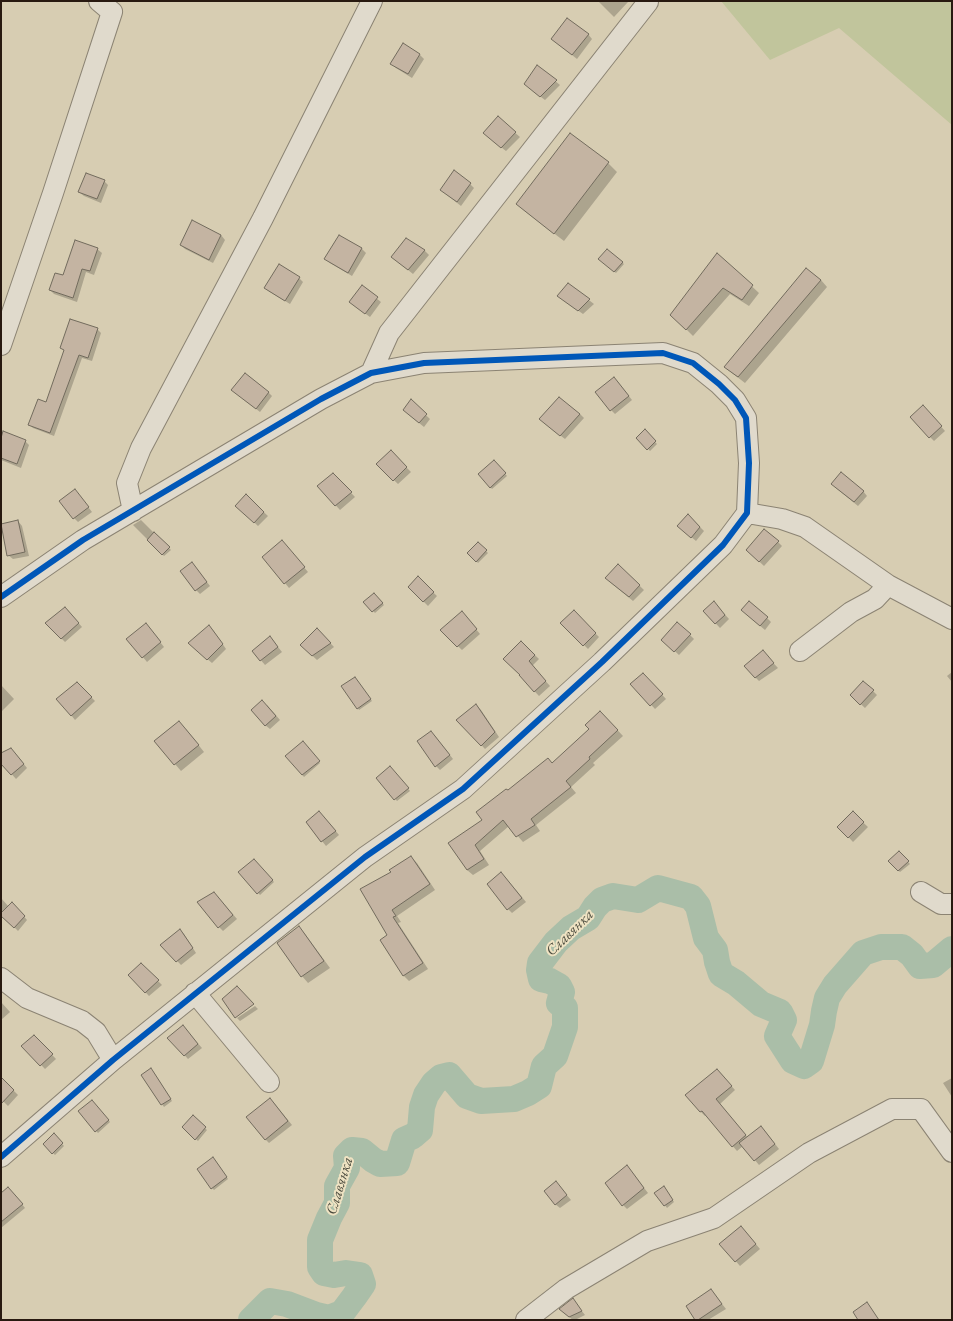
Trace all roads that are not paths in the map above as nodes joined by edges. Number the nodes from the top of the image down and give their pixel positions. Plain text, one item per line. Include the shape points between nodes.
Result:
1 (372, 1) edge
2 (648, 2) dead end
3 (112, 5) edge
4 (1, 345) edge
5 (371, 373) junction
6 (133, 511) junction
7 (747, 513) junction
8 (888, 585) junction
9 (1, 597) edge
10 (952, 619) edge
11 (800, 650) dead end
12 (921, 892) dead end
13 (952, 904) edge
14 (1, 978) edge
15 (196, 993) junction
16 (113, 1060) junction
17 (269, 1082) dead end
18 (952, 1152) edge
19 (1, 1157) edge
20 (526, 1320) edge

1 - 6 street via 263,218 141,448 127,483
2 - 5 street via 389,333
3 - 4 street via 53,193
5 - 6 street via 321,399
5 - 7 street via 424,363 663,353 693,363 735,400 746,418 749,463
6 - 9 street via 83,540
7 - 8 street via 782,519 805,527
7 - 15 street via 712,556 602,662 463,789 365,857
8 - 10 street
8 - 11 street via 875,599 851,612
12 - 13 street via 941,904
14 - 16 street via 27,998 82,1021 96,1032
15 - 16 street
15 - 17 street
16 - 19 street
18 - 20 street via 921,1109 892,1109 810,1153 714,1218 647,1241 566,1289

